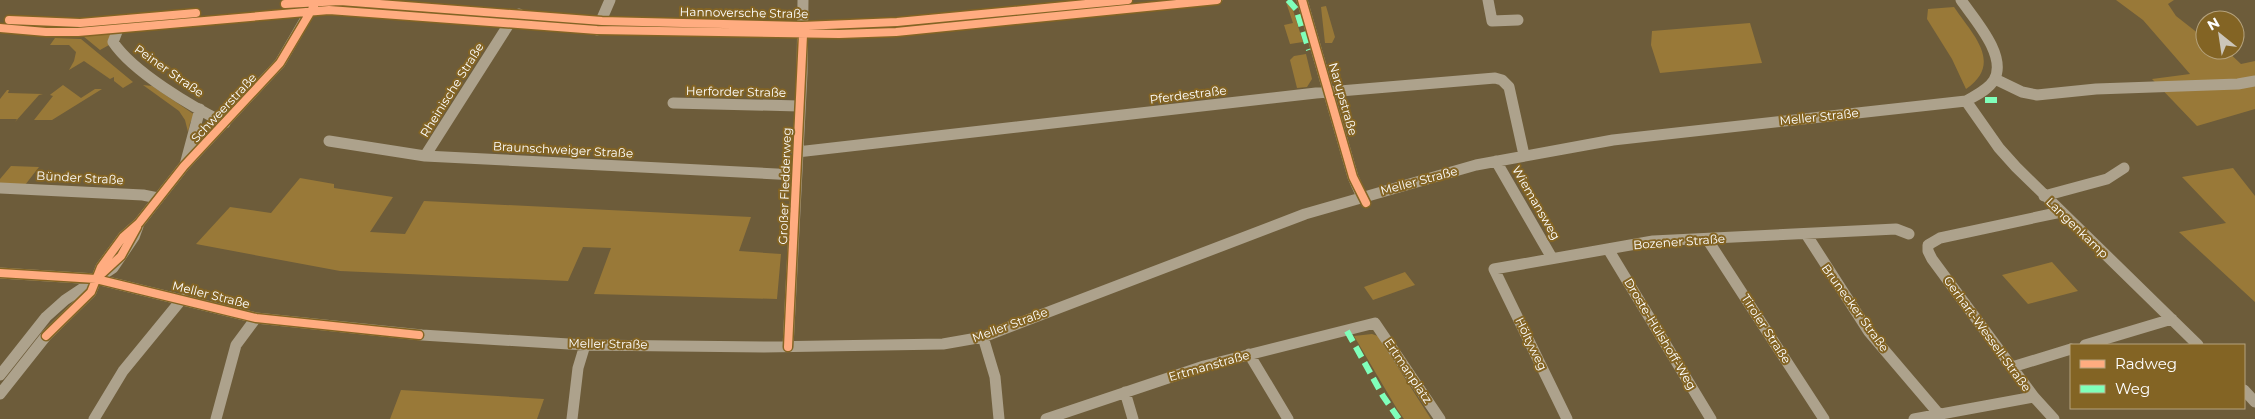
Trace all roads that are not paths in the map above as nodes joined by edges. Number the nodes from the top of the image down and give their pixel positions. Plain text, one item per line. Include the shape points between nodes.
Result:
1 (610, 0) edge
2 (802, 0) edge
3 (1128, 0) edge
4 (1217, 0) edge
5 (1302, 0) edge
6 (1488, 0) edge
7 (1961, 0) edge
8 (314, 6) edge
9 (519, 14) junction
10 (0, 20) edge
11 (1518, 20) dead end
12 (509, 24) junction
13 (600, 26) junction
14 (0, 28) edge
15 (118, 29) junction
16 (803, 30) junction
17 (1995, 79) junction
18 (2255, 81) edge
19 (1330, 93) junction
20 (1966, 101) junction
21 (672, 103) dead end
22 (800, 106) junction
23 (200, 109) junction
24 (226, 123) junction
25 (329, 141) dead end
26 (797, 152) junction
27 (1524, 155) junction
28 (425, 156) junction
29 (1496, 161) junction
30 (184, 166) junction
31 (2124, 168) dead end
32 (796, 176) junction
33 (0, 188) edge
34 (2044, 196) junction
35 (1362, 197) junction
36 (158, 198) junction
37 (2060, 212) junction
38 (1806, 234) junction
39 (1909, 234) dead end
40 (1707, 239) junction
41 (1608, 248) junction
42 (1552, 258) junction
43 (1494, 269) joint
44 (0, 273) edge
45 (96, 279) junction
46 (182, 299) junction
47 (256, 318) junction
48 (2172, 319) junction
49 (1375, 323) joint
50 (983, 337) junction
51 (2088, 344) edge
52 (2197, 344) edge
53 (585, 345) junction
54 (788, 347) junction
55 (2070, 349) edge
56 (1249, 354) junction
57 (2012, 367) junction
58 (0, 375) edge
59 (2245, 391) edge
60 (1125, 392) junction
61 (0, 394) edge
62 (2034, 397) junction
63 (2255, 402) edge
64 (1938, 413) junction
65 (94, 419) edge
66 (216, 419) edge
67 (572, 419) edge
68 (999, 419) edge
69 (1046, 419) edge
70 (1133, 419) edge
71 (1288, 419) edge
72 (1440, 419) edge
73 (1567, 419) edge
74 (1711, 419) edge
75 (1824, 419) edge
76 (1914, 419) edge
77 (2054, 419) edge

1 - 13 street
2 - 16 street, Großer Fledderweg
3 - 16 main road, Hannoversche Straße
4 - 16 main road, Hannoversche Straße via 896,32
5 - 19 street, Narupstraße
6 - 11 street via 1492,21
7 - 17 street via 1993,48 1998,68
8 - 9 main road, Hannoversche Straße via 340,0
8 - 10 main road, Hannoversche Straße via 80,23
8 - 12 main road, Hannoversche Straße
8 - 15 main road, Hannoversche Straße
8 - 24 street, Schweerstraße via 280,63
9 - 12 street, Rheinische Straße
9 - 13 main road, Hannoversche Straße
12 - 13 main road, Hannoversche Straße
12 - 28 street, Rheinische Straße
13 - 16 main road, Hannoversche Straße
14 - 15 main road, Hannoversche Straße via 46,32
15 - 23 street, Peiner Straße via 113,42 116,49 140,70
16 - 22 street, Großer Fledderweg
17 - 18 street via 2037,95
17 - 20 street via 1988,90
19 - 26 street, Pferdestraße
19 - 27 street, Pferdestraße via 1495,78 1502,80 1509,87
19 - 35 street, Narupstraße via 1353,177
20 - 27 street, Meller Straße via 1622,139
20 - 34 street, Langenkamp via 1999,148
21 - 22 street, Herforder Straße
22 - 26 street, Großer Fledderweg
23 - 24 street, Peiner Straße
23 - 30 street, Peiner Straße
24 - 30 street, Schweerstraße
25 - 28 street, Braunschweiger Straße
26 - 32 street, Großer Fledderweg
27 - 29 street, Meller Straße
28 - 32 street, Braunschweiger Straße
29 - 35 street, Meller Straße
29 - 42 street, Wiemansweg
30 - 36 street, Schweerstraße
31 - 34 street via 2107,179
32 - 54 street, Großer Fledderweg
33 - 36 street, Bünder Straße
34 - 37 street, Langenkamp
35 - 50 street, Meller Straße via 1305,214
36 - 45 street, Schweerstraße via 112,268
37 - 48 street, Langenkamp
37 - 57 street, Gerhart-Wessell-Straße via 1940,238 1928,245 1932,259
38 - 39 street, Bozener Straße via 1896,229
38 - 40 street, Bozener Straße
38 - 64 street, Brunecker Straße via 1870,332
40 - 41 street, Bozener Straße via 1653,241
40 - 75 street, Tiroler Straße
41 - 42 street, Bozener Straße
41 - 74 street, Droste-Hülshoff-Weg
42 - 43 street, Bozener Straße
43 - 73 street, Höltyweg
44 - 45 street, Meller Straße
45 - 46 street, Meller Straße
45 - 58 street via 46,317
45 - 61 street via 91,292 46,336
46 - 47 street, Meller Straße
46 - 65 street via 107,392
47 - 53 street, Meller Straße via 422,335
47 - 66 street via 236,345
48 - 51 street
48 - 52 street, Langenkamp
49 - 56 street, Ertmanstraße
49 - 72 street, Ertmanplatz
50 - 54 street, Meller Straße via 943,344
50 - 68 street via 995,376
53 - 54 street, Meller Straße
53 - 67 street via 578,368
55 - 57 street
56 - 60 street, Ertmanstraße
56 - 71 street
57 - 62 street, Gerhart-Wessell-Straße
59 - 63 street
60 - 69 street, Ertmanstraße
60 - 70 street
62 - 64 street
62 - 77 street, Gerhart-Wessell-Straße
64 - 76 street

